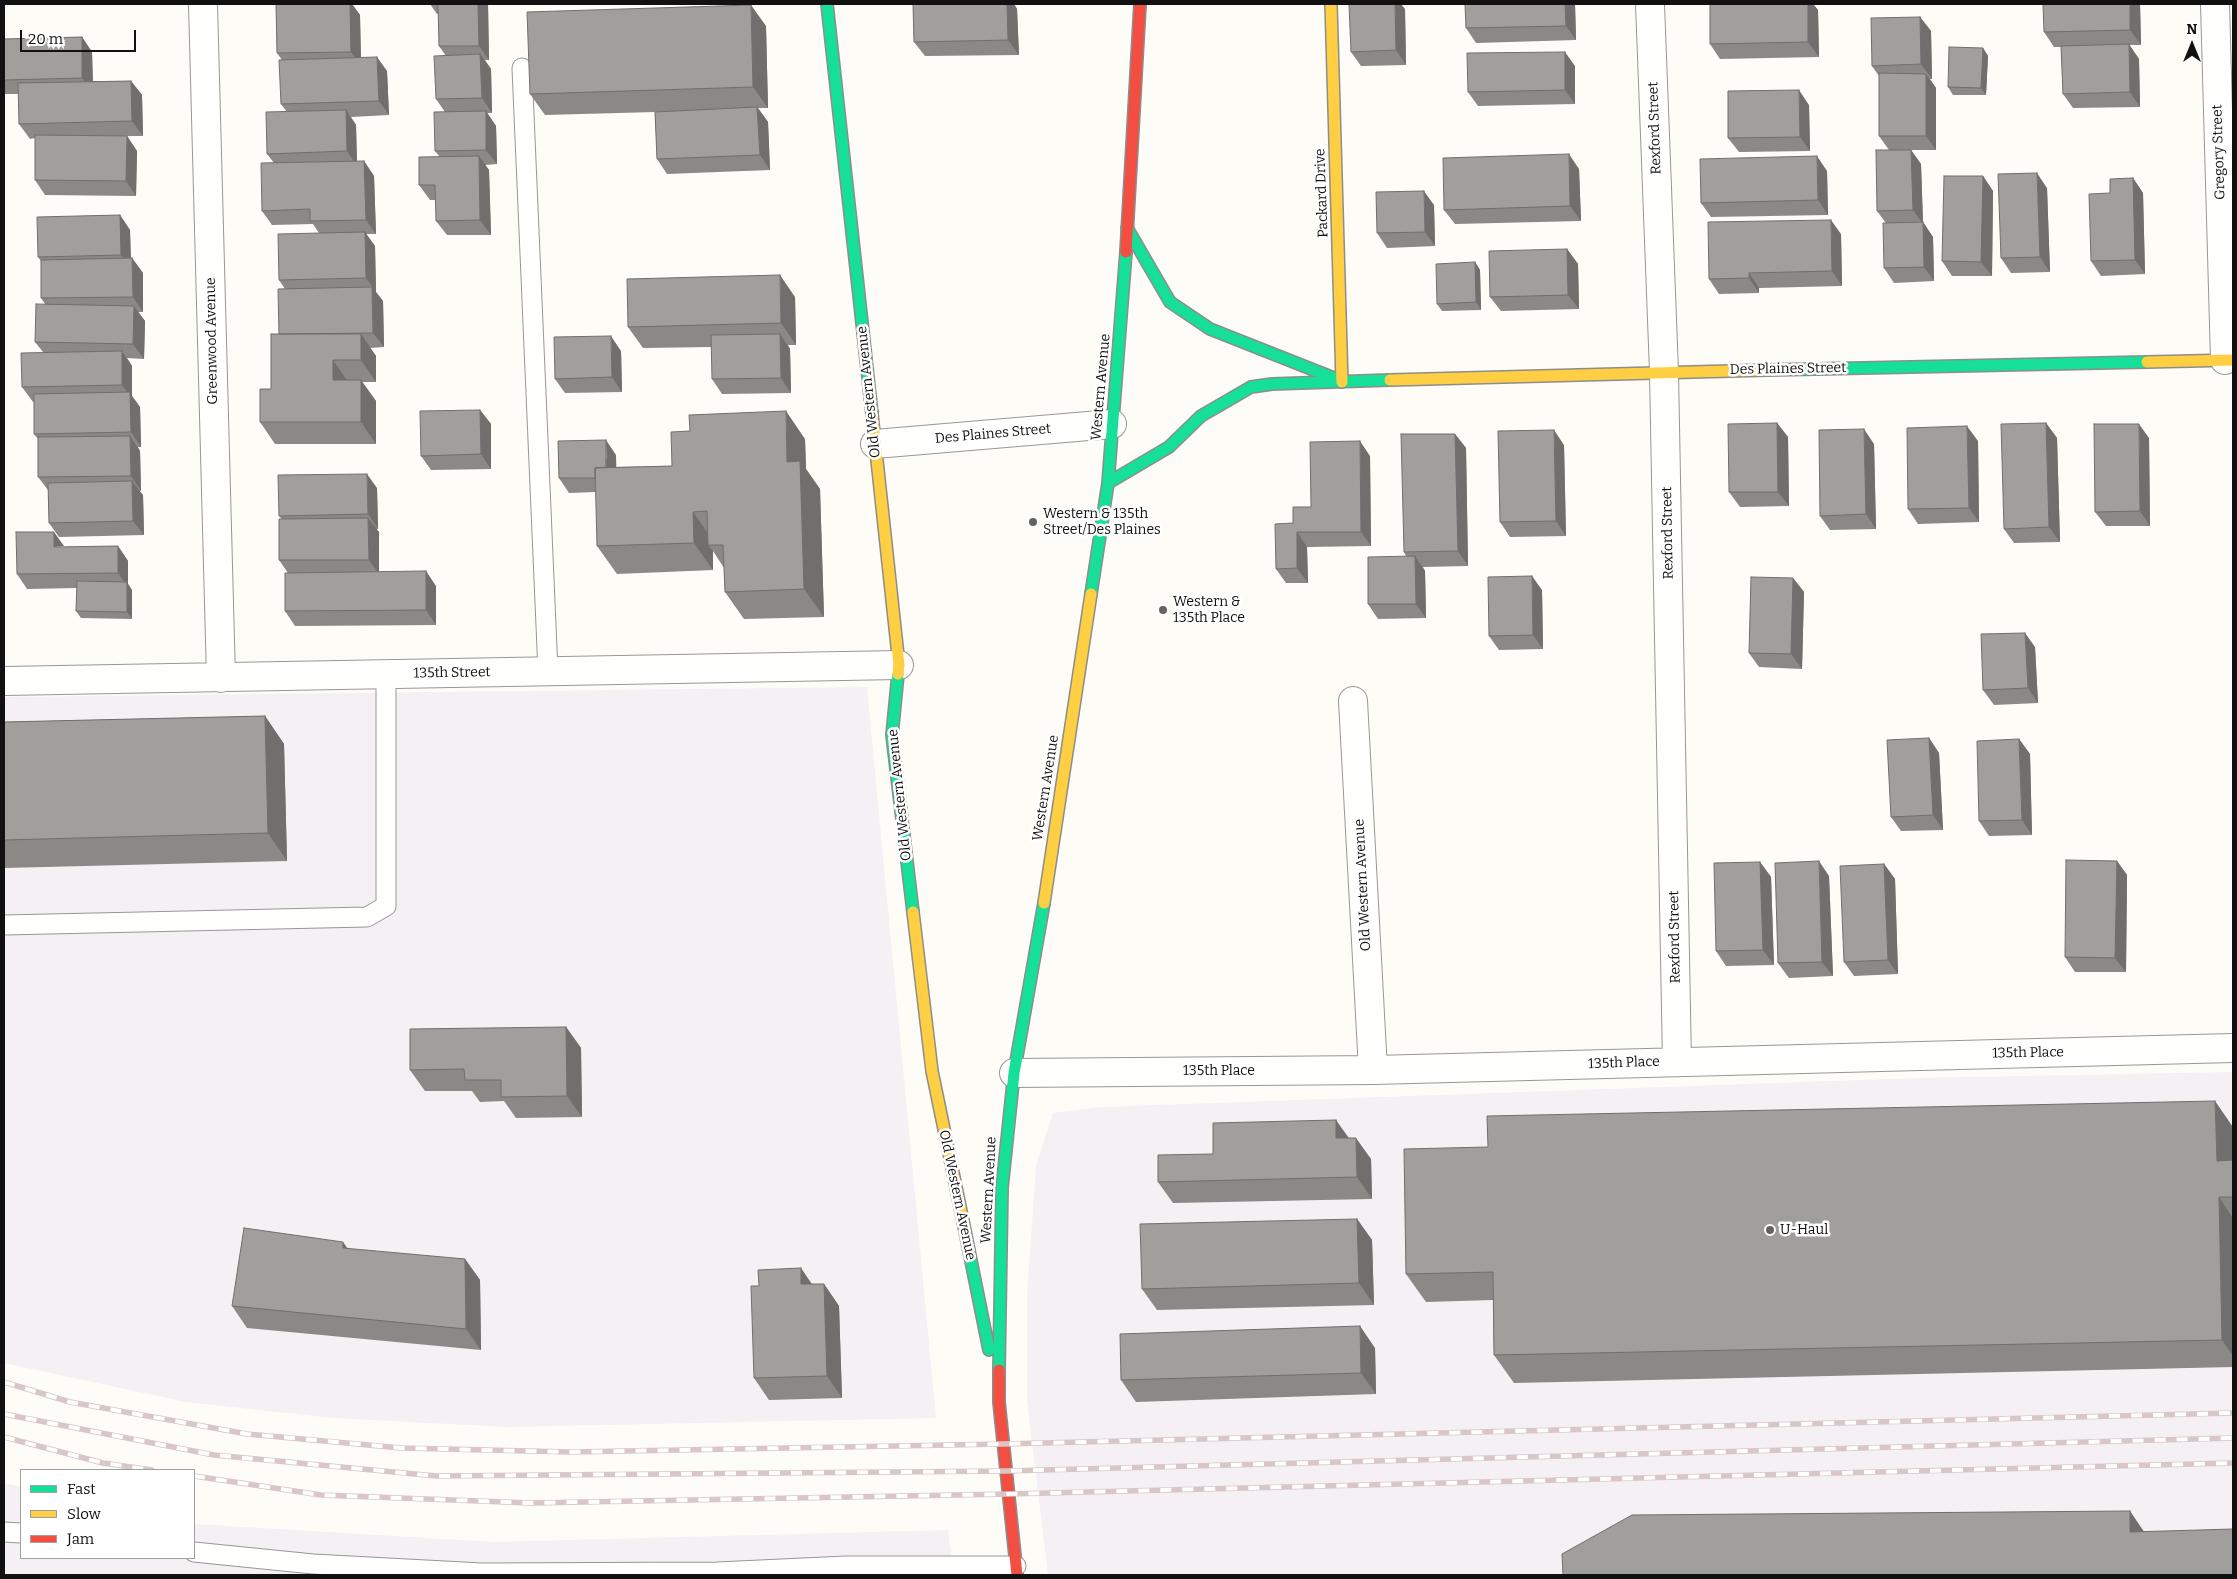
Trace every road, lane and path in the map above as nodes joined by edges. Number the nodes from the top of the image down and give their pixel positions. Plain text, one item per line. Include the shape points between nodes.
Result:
1 (203, 4) edge
2 (827, 4) edge
3 (1140, 4) edge
4 (1331, 4) edge
5 (1650, 4) edge
6 (2215, 4) edge
7 (522, 68) dead end
8 (1127, 228) junction
9 (2229, 360) edge
10 (1664, 372) junction
11 (1342, 382) junction
12 (1112, 424) junction
13 (875, 444) junction
14 (1108, 483) junction
15 (899, 665) junction
16 (548, 672) junction
17 (386, 674) junction
18 (221, 678) junction
19 (4, 681) edge
20 (1353, 701) dead end
21 (4, 925) edge
22 (2233, 1048) edge
23 (1677, 1062) junction
24 (1373, 1070) junction
25 (1014, 1072) junction
26 (999, 1402) junction
27 (4, 1532) edge
28 (20, 1533) edge
29 (195, 1552) edge
30 (1016, 1570) edge

1 - 18 street, Greenwood Avenue
2 - 13 street, Old Western Avenue
3 - 8 street, Western Avenue
4 - 11 street, Packard Drive
5 - 10 street, Rexford Street
6 - 9 street, Gregory Street
7 - 16 lane
8 - 11 street via 1170,302 1210,329
8 - 12 street, Western Avenue
9 - 10 street, Des Plaines Street
10 - 11 street, Des Plaines Street
10 - 23 street, Rexford Street
11 - 14 street, Des Plaines Street via 1251,387 1201,416 1169,448
12 - 13 street, Des Plaines Street
12 - 14 street, Western Avenue
13 - 15 street, Old Western Avenue
14 - 25 street, Western Avenue via 1037,944
15 - 16 street, 135th Street
15 - 26 street, Old Western Avenue via 892,735 932,1071
16 - 17 street, 135th Street
17 - 18 street, 135th Street
17 - 21 lane via 386,906 367,917
18 - 19 street, 135th Street
20 - 24 street, Old Western Avenue
22 - 23 street, 135th Place
23 - 24 street, 135th Place
24 - 25 street, 135th Place
25 - 26 street, Western Avenue via 1002,1188
26 - 30 street, Western Avenue
27 - 28 lane
29 - 30 lane via 313,1564 482,1573 717,1572 846,1566

